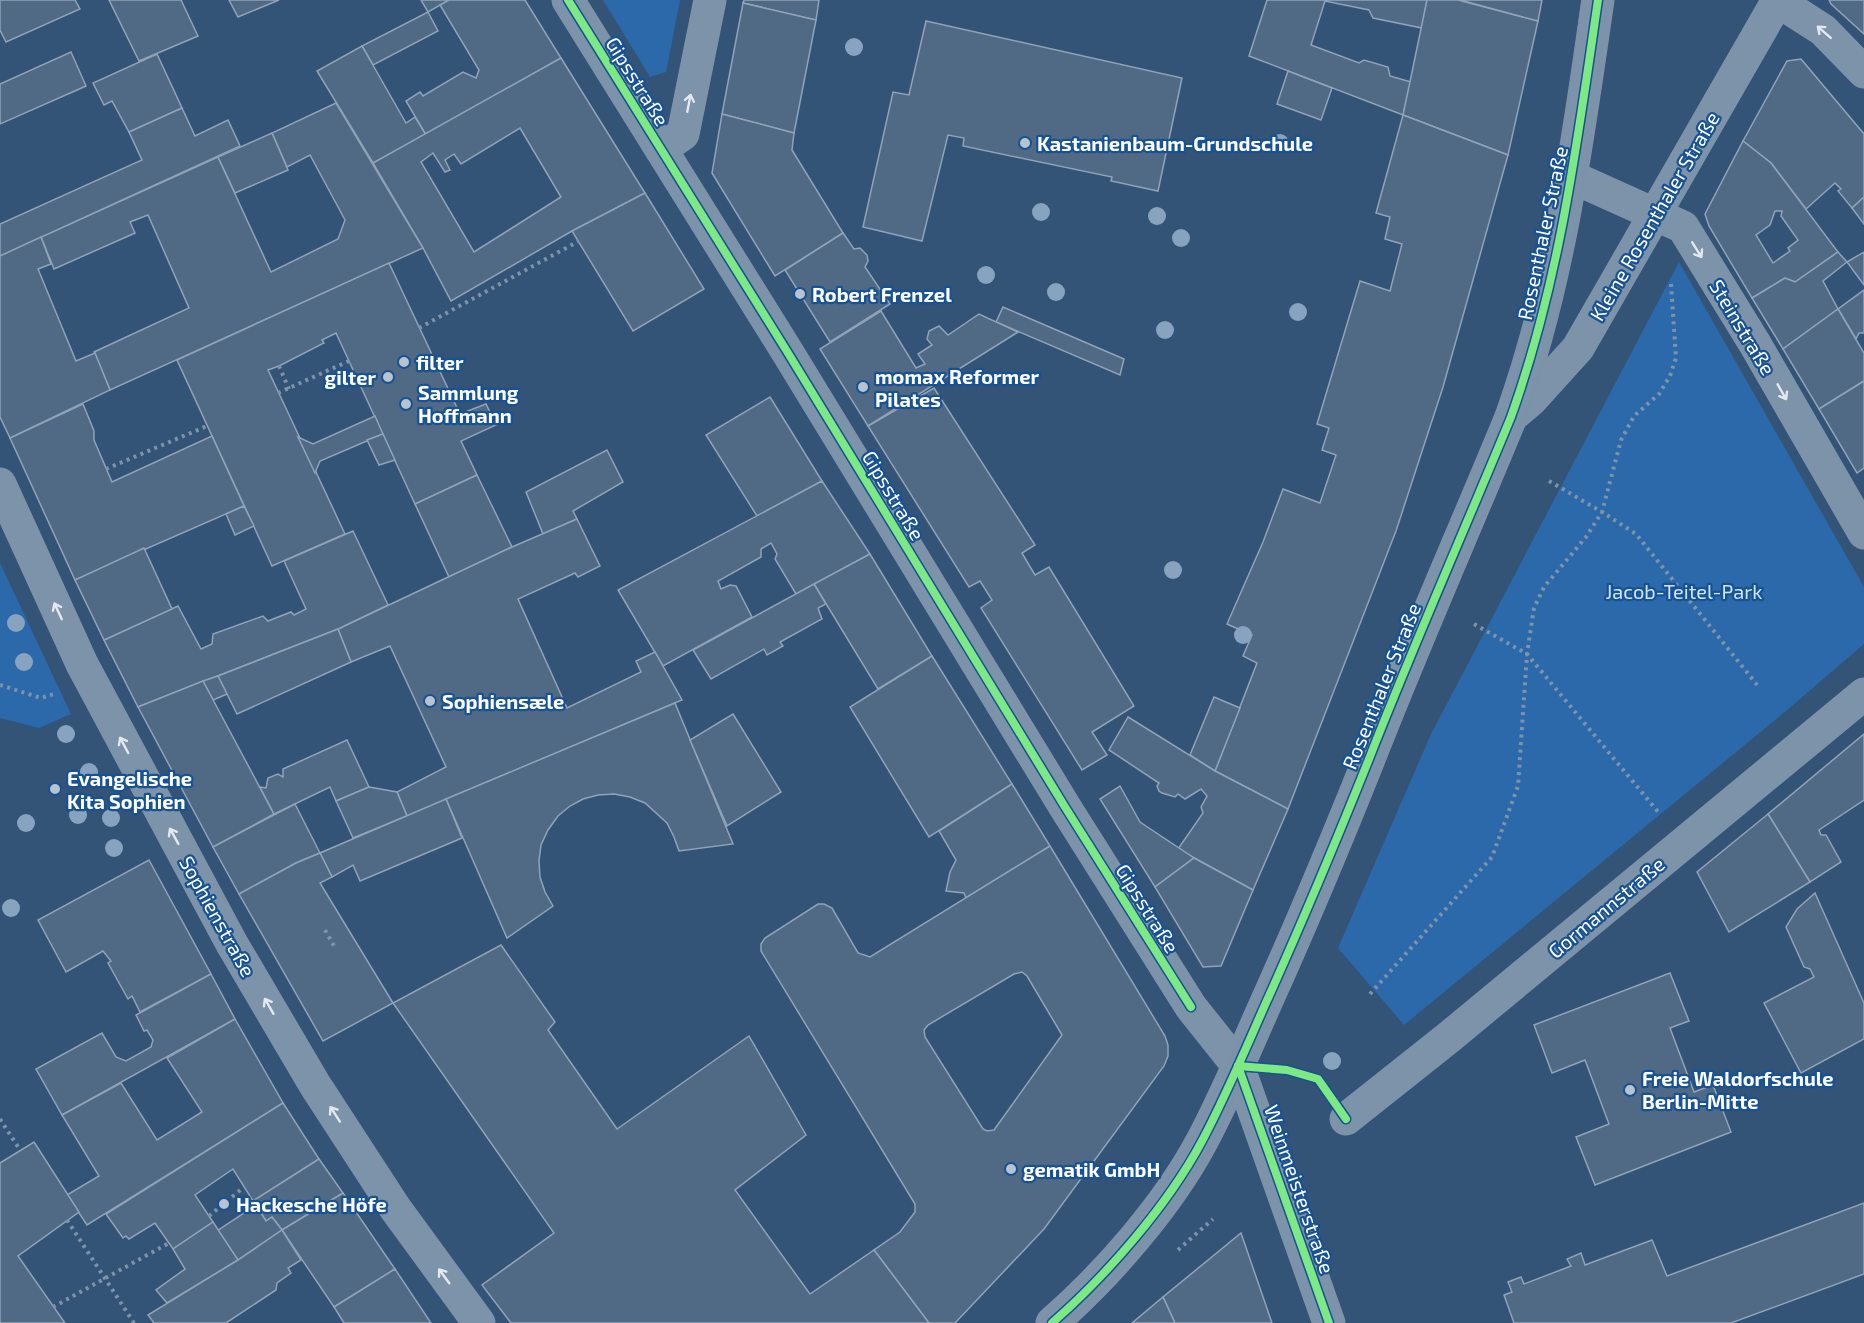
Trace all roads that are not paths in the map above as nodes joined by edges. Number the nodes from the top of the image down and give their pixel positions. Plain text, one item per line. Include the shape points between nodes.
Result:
1 (568, 0) edge
2 (710, 0) edge
3 (1598, 0) edge
4 (1778, 0) edge
5 (1864, 72) edge
6 (661, 149) junction
7 (1572, 177) junction
8 (1653, 214) junction
9 (1511, 417) junction
10 (0, 484) edge
11 (1864, 533) edge
12 (1864, 694) edge
13 (1238, 1066) junction
14 (1346, 1119) dead end
15 (479, 1323) edge
16 (1052, 1323) edge
17 (1329, 1323) edge

1 - 6 street, Gipsstraße
6 -> 2 street via 683,134
3 - 7 street, Rosenthaler Straße
5 -> 4 street via 1823,30
4 - 8 street, Kleine Rosenthaler Straße
6 - 13 street, Gipsstraße via 1065,807 1191,1007
7 - 8 street, Steinstraße
7 - 9 street, Rosenthaler Straße via 1553,278
8 - 9 street, Kleine Rosenthaler Straße via 1578,348
8 -> 11 street, Steinstraße via 1683,227
9 - 13 street, Rosenthaler Straße via 1317,888
15 -> 10 street, Sophienstraße via 395,1208 315,1085 232,944 82,664
12 - 14 street, Gormannstraße
13 - 16 street, Rosenthaler Straße via 1202,1142 1169,1194 1078,1301
13 - 17 street, Weinmeisterstraße

